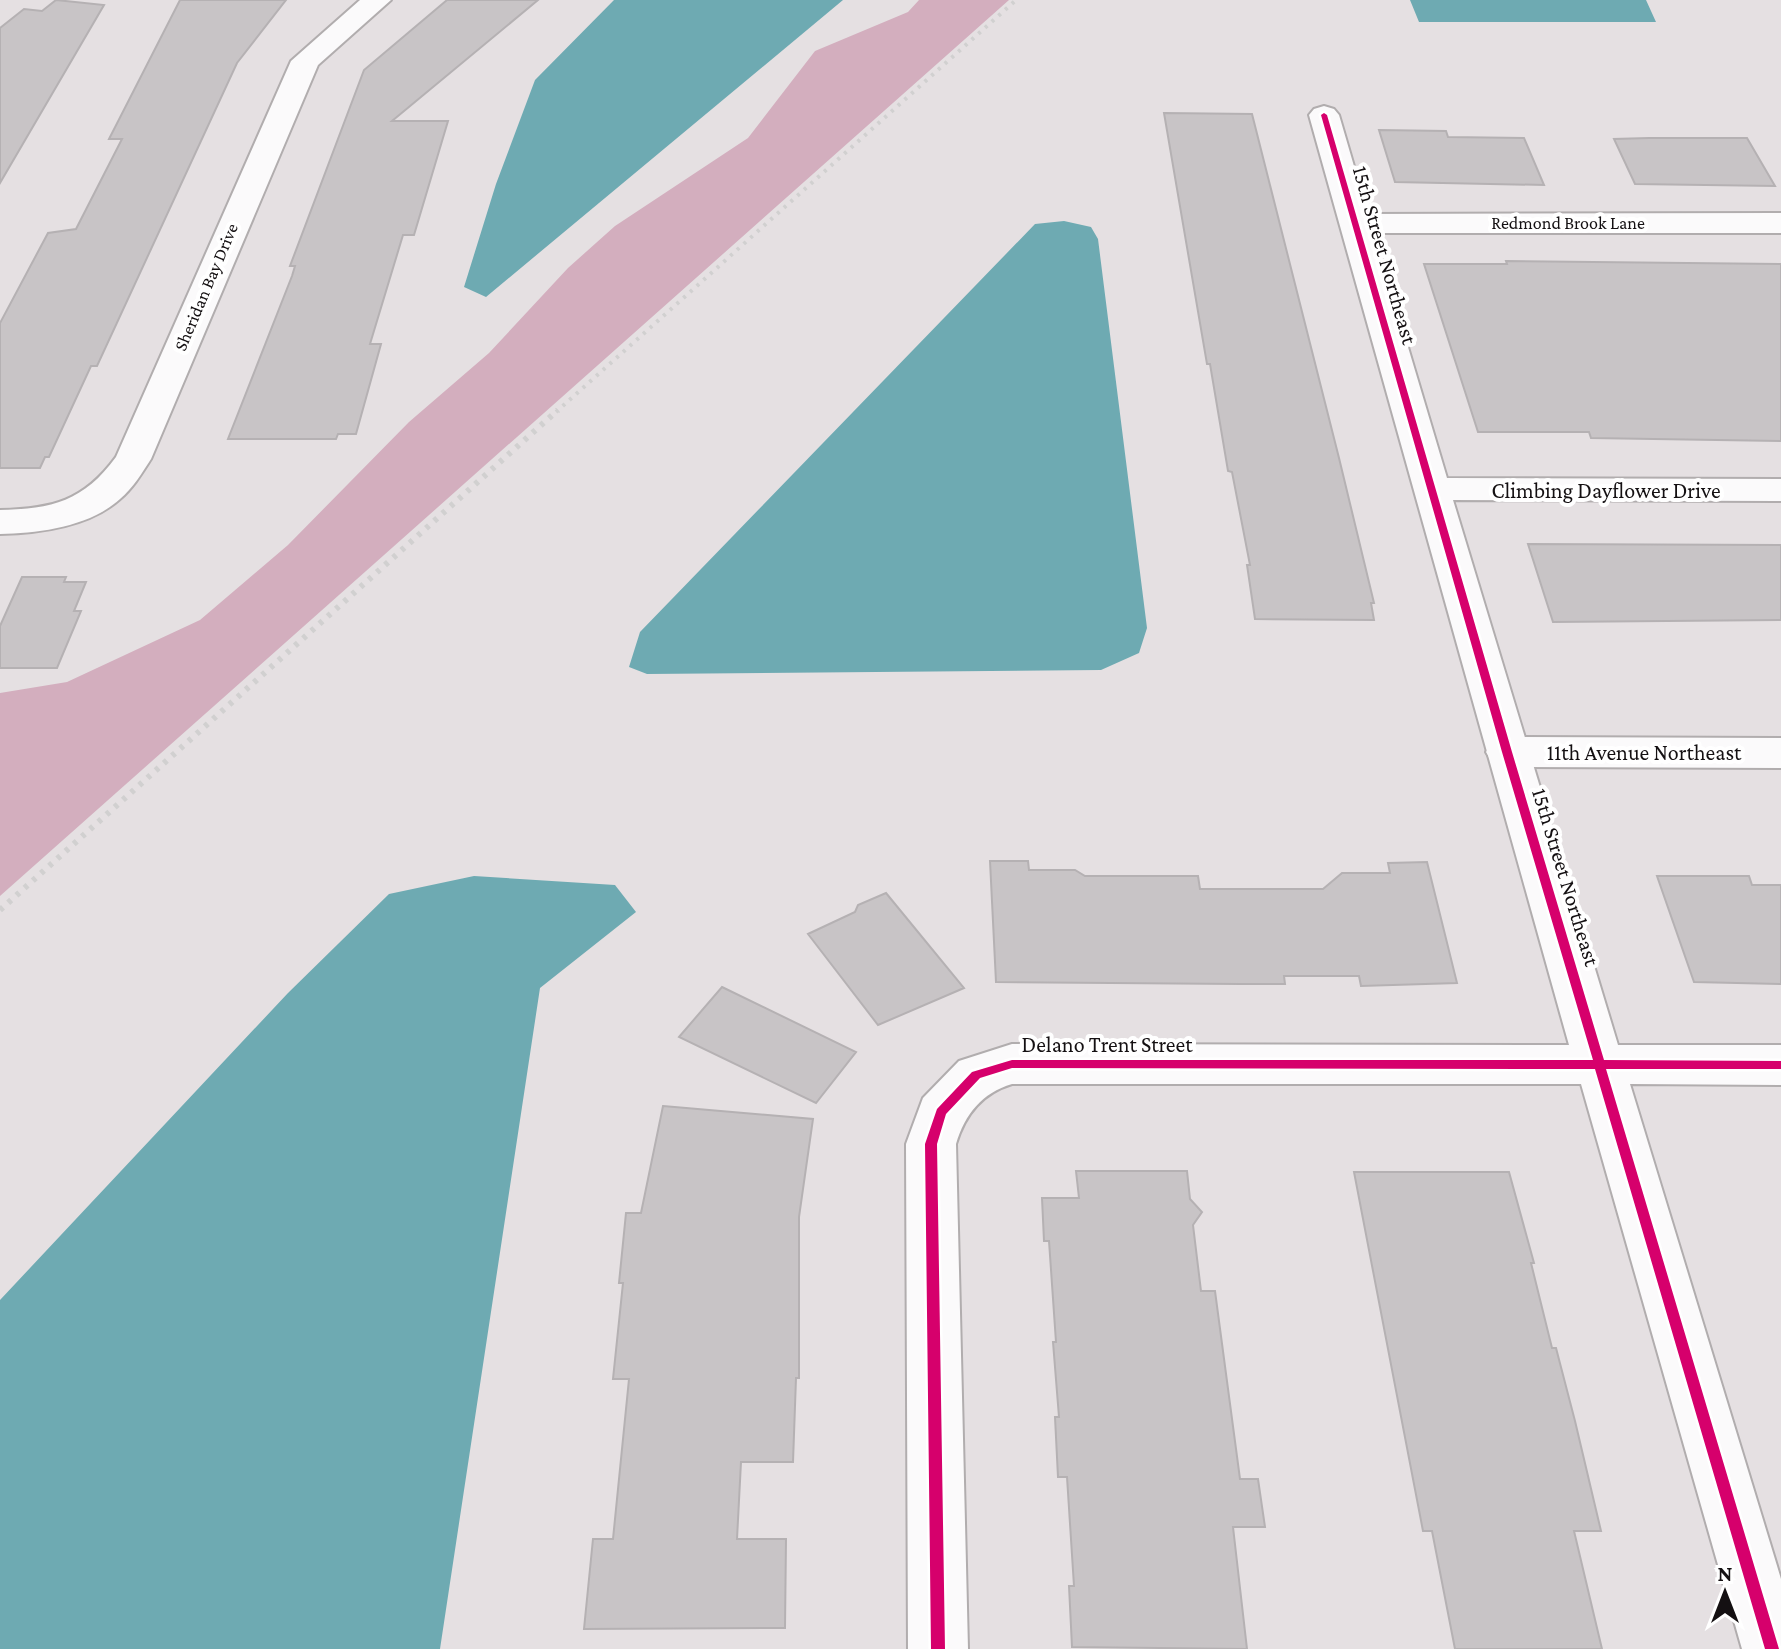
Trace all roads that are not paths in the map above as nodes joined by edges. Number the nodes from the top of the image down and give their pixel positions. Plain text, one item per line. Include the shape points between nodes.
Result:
1 (377, 0) edge
2 (1324, 115) dead end
3 (1781, 223) edge
4 (1355, 224) junction
5 (1432, 489) junction
6 (1781, 490) edge
7 (0, 522) edge
8 (1507, 752) junction
9 (1781, 753) edge
10 (1601, 1064) junction
11 (1781, 1065) edge
12 (938, 1649) edge
13 (1772, 1649) edge

1 - 7 street, Sheridan Bay Drive via 305,61 133,459 108,491 76,509 25,522
2 - 4 street, 15th Street Northeast
3 - 4 street, Redmond Brook Lane
4 - 5 street, 15th Street Northeast
5 - 6 street, Climbing Dayflower Drive
5 - 8 street, 15th Street Northeast
8 - 9 street, 11th Avenue Northeast
8 - 10 street, 15th Street Northeast
10 - 11 street, Delano Trent Street
10 - 12 street, Delano Trent Street via 1012,1064 976,1075 941,1112 931,1144
10 - 13 street, 15th Street Northeast

